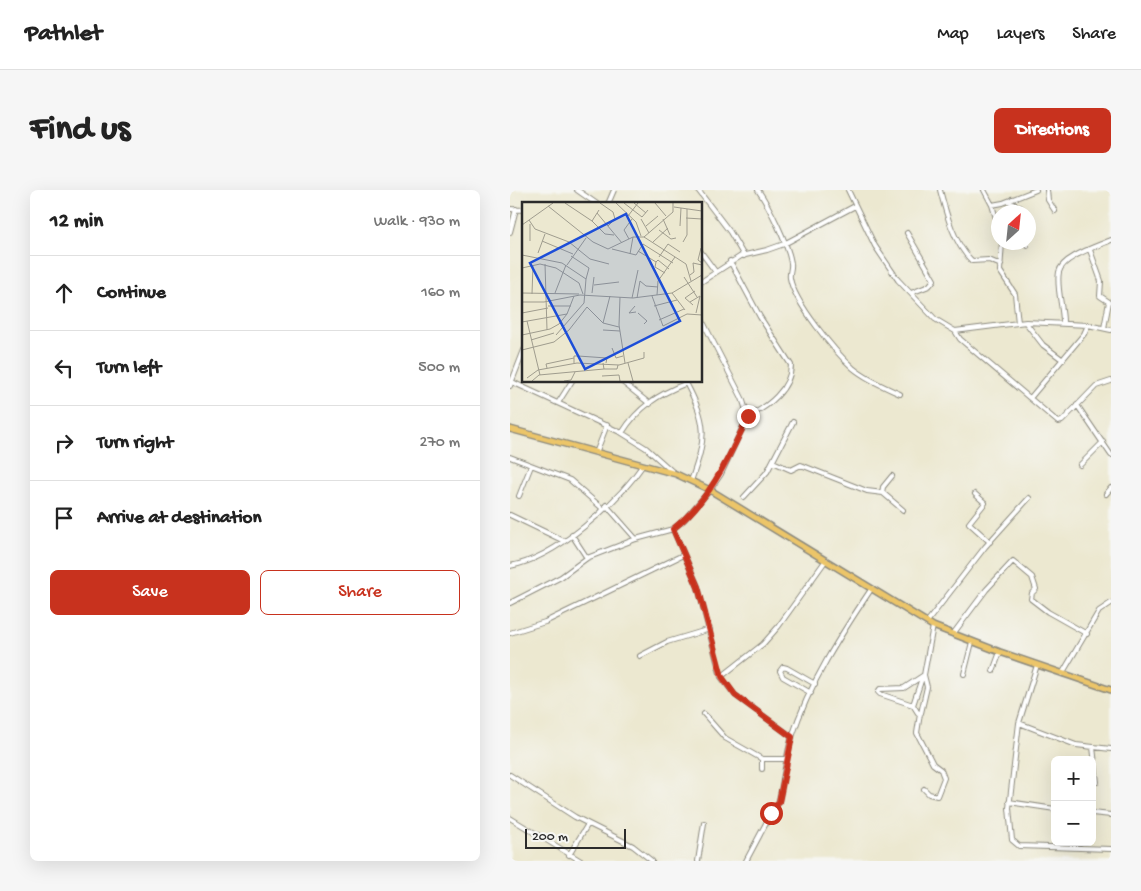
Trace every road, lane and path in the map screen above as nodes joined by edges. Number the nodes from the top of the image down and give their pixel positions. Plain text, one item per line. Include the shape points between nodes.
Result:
1 (576, 190) edge
2 (614, 190) edge
3 (698, 190) edge
4 (758, 190) edge
5 (848, 190) edge
6 (940, 190) edge
7 (984, 190) edge
8 (1036, 190) edge
9 (1047, 190) edge
10 (1012, 199) junction
11 (594, 202) edge
12 (609, 202) edge
13 (992, 205) joint
14 (1016, 205) edge
15 (855, 206) junction
16 (510, 209) edge
17 (516, 209) junction
18 (522, 210) edge
19 (1055, 211) dead end
20 (510, 232) edge
21 (907, 233) dead end
22 (1111, 240) edge
23 (784, 244) junction
24 (1002, 250) edge
25 (1090, 250) junction
26 (702, 253) edge
27 (744, 256) junction
28 (730, 261) junction
29 (1001, 264) junction
30 (715, 271) junction
31 (702, 281) edge
32 (911, 293) junction
33 (702, 320) edge
34 (1026, 322) junction
35 (1063, 322) junction
36 (1018, 323) junction
37 (1088, 325) junction
38 (1104, 328) junction
39 (1111, 330) edge
40 (955, 331) junction
41 (522, 355) edge
42 (1063, 360) junction
43 (1111, 381) edge
44 (571, 382) edge
45 (622, 382) edge
46 (686, 382) edge
47 (510, 383) edge
48 (900, 394) dead end
49 (1031, 397) junction
50 (558, 403) junction
51 (650, 404) junction
52 (1077, 405) junction
53 (748, 416) junction
54 (793, 422) dead end
55 (607, 425) junction
56 (510, 429) edge
57 (622, 433) junction
58 (1104, 442) junction
59 (596, 453) junction
60 (1111, 455) edge
61 (510, 457) edge
62 (773, 462) junction
63 (643, 465) junction
64 (1080, 465) dead end
65 (531, 466) junction
66 (676, 474) junction
67 (892, 476) dead end
68 (691, 481) junction
69 (1111, 488) edge
70 (710, 490) junction
71 (882, 493) junction
72 (975, 494) dead end
73 (1106, 494) dead end
74 (519, 496) dead end
75 (744, 497) dead end
76 (1029, 498) dead end
77 (604, 506) junction
78 (903, 510) dead end
79 (510, 515) edge
80 (673, 529) junction
81 (572, 535) junction
82 (636, 539) junction
83 (564, 541) junction
84 (990, 542) junction
85 (683, 555) junction
86 (587, 558) junction
87 (827, 559) junction
88 (510, 566) edge
89 (872, 588) junction
90 (510, 603) edge
91 (1111, 604) edge
92 (927, 622) junction
93 (933, 626) junction
94 (710, 629) junction
95 (510, 633) edge
96 (953, 634) junction
97 (1087, 634) junction
98 (972, 642) junction
99 (1000, 652) junction
100 (640, 656) dead end
101 (1037, 665) junction
102 (993, 671) dead end
103 (964, 674) dead end
104 (1062, 674) junction
105 (923, 676) junction
106 (722, 677) junction
107 (815, 684) junction
108 (1111, 690) edge
109 (811, 694) junction
110 (913, 705) junction
111 (704, 714) dead end
112 (920, 714) junction
113 (1019, 723) junction
114 (792, 737) junction
115 (1093, 747) junction
116 (1111, 749) edge
117 (762, 759) junction
118 (787, 759) junction
119 (762, 768) dead end
120 (510, 776) edge
121 (1097, 782) dead end
122 (924, 789) dead end
123 (1009, 802) junction
124 (1051, 808) edge
125 (1096, 813) edge
126 (1111, 815) edge
127 (510, 818) edge
128 (704, 823) dead end
129 (588, 824) junction
130 (1111, 849) edge
131 (569, 855) junction
132 (581, 861) edge
133 (652, 861) edge
134 (698, 861) edge
135 (746, 861) edge

1 - 11 street
2 - 12 street
3 - 27 street
4 - 23 street via 770,209
5 - 15 street
6 - 29 street via 956,237 968,257 972,261 989,260
7 - 13 street
8 - 10 street
9 - 19 street via 1048,200
10 - 13 street
10 - 14 street via 1010,202
15 - 23 street
15 - 32 street via 885,262
16 - 17 street
17 - 18 street
17 - 20 street
21 - 32 street via 934,280 929,286
22 - 25 street
23 - 27 street
23 - 48 street via 791,260 790,278 796,292 832,346 856,370
24 - 29 street
25 - 35 street via 1061,265
25 - 38 street via 1101,281 1102,298 1109,302
26 - 30 street
27 - 28 street
28 - 30 street
28 - 53 street via 791,368 775,399
29 - 36 street via 1001,274 1015,294
30 - 31 street
32 - 40 street via 935,319
33 - 53 street
34 - 35 street
34 - 36 street
34 - 42 street via 1043,345
35 - 37 street
36 - 40 street
37 - 38 street
37 - 42 street
38 - 39 street
40 - 49 street via 960,339
41 - 47 street
42 - 49 street
43 - 52 street via 1096,386
44 - 50 street
45 - 51 street
46 - 51 street via 659,394
46 - 68 street via 702,417 704,435
47 - 50 street
49 - 52 street via 1060,422
50 - 55 street
51 - 57 street via 633,416
52 - 58 street
53 - 70 street
54 - 62 street
55 - 57 street
55 - 59 street
56 - 59 main road
57 - 66 street via 646,448
58 - 60 street
58 - 64 street
59 - 63 main road
61 - 65 street
62 - 71 street via 792,470 801,465 867,491
62 - 75 street
63 - 66 main road
63 - 77 street
65 - 74 street
65 - 77 street via 570,480
66 - 68 main road
67 - 71 street
68 - 70 main road
69 - 73 street
70 - 80 street via 694,511
70 - 87 main road
71 - 78 street
72 - 84 street via 986,503 969,523
76 - 84 street
77 - 81 street
77 - 82 street
79 - 83 street
80 - 82 street
80 - 85 street
81 - 83 street
81 - 86 street
82 - 86 street
83 - 88 street via 531,560
84 - 92 street
85 - 94 street via 698,587
85 - 95 street via 545,622
86 - 90 street
87 - 89 main road
87 - 106 street via 768,638
89 - 92 main road
89 - 107 street via 847,625
91 - 97 street via 1100,611
92 - 93 main road
93 - 96 main road
93 - 105 street
94 - 100 street via 667,642
94 - 106 street
96 - 97 street via 1013,561 1035,581 1031,599
96 - 98 main road
97 - 104 street
98 - 99 main road
98 - 103 street
99 - 101 main road
99 - 102 street
101 - 104 main road
101 - 113 street
104 - 108 main road
105 - 110 street
105 - 110 street via 904,688 880,689 878,692
105 - 112 street via 928,686
106 - 114 street via 735,695
107 - 109 street
107 - 109 street via 787,668 783,667 780,672 783,678
109 - 114 street
110 - 112 street
111 - 117 street via 725,738
112 - 122 street via 917,733 944,778 937,796
113 - 115 street via 1076,745
113 - 123 street
114 - 118 street
115 - 116 street
115 - 121 street
117 - 118 street
117 - 119 street
118 - 135 street via 778,804
120 - 129 street
123 - 124 street
123 - 130 street via 1011,836 1019,846
125 - 126 street
127 - 131 street
128 - 134 street
129 - 131 street
129 - 133 street via 633,846
131 - 132 street

